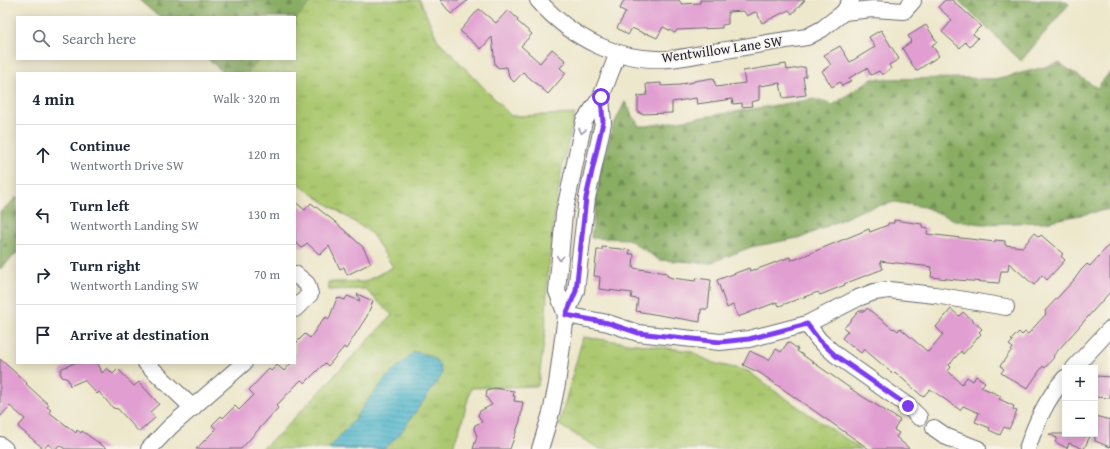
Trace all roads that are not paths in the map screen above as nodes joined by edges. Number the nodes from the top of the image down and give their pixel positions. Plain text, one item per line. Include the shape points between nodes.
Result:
1 (538, 0) edge
2 (912, 0) edge
3 (848, 6) edge
4 (618, 53) junction
5 (296, 275) edge
6 (1006, 308) dead end
7 (296, 309) edge
8 (566, 315) junction
9 (807, 324) junction
10 (1110, 329) edge
11 (147, 364) edge
12 (243, 364) edge
13 (1077, 365) edge
14 (1062, 382) edge
15 (193, 408) junction
16 (919, 417) dead end
17 (934, 428) dead end
18 (0, 445) edge
19 (5, 449) edge
20 (149, 449) edge
21 (540, 449) edge
22 (978, 449) edge
23 (1027, 449) edge

1 - 4 street, Wentwillow Lane SW via 575,34
2 - 3 street, Wentwillow Lane SW via 904,11
3 - 4 street, Wentwillow Lane SW via 822,29 807,37 669,59
4 - 8 street via 601,97 584,122 564,214 557,291
5 - 7 street via 307,284 310,294
6 - 9 street via 935,295 889,290 858,298
8 - 9 street via 608,323 638,333 720,342 749,339
8 - 21 street via 551,413
9 - 16 street via 836,356 908,406
10 - 13 street
11 - 15 street
12 - 15 street
14 - 23 street via 1046,403
15 - 20 street
17 - 22 street
18 - 19 street

